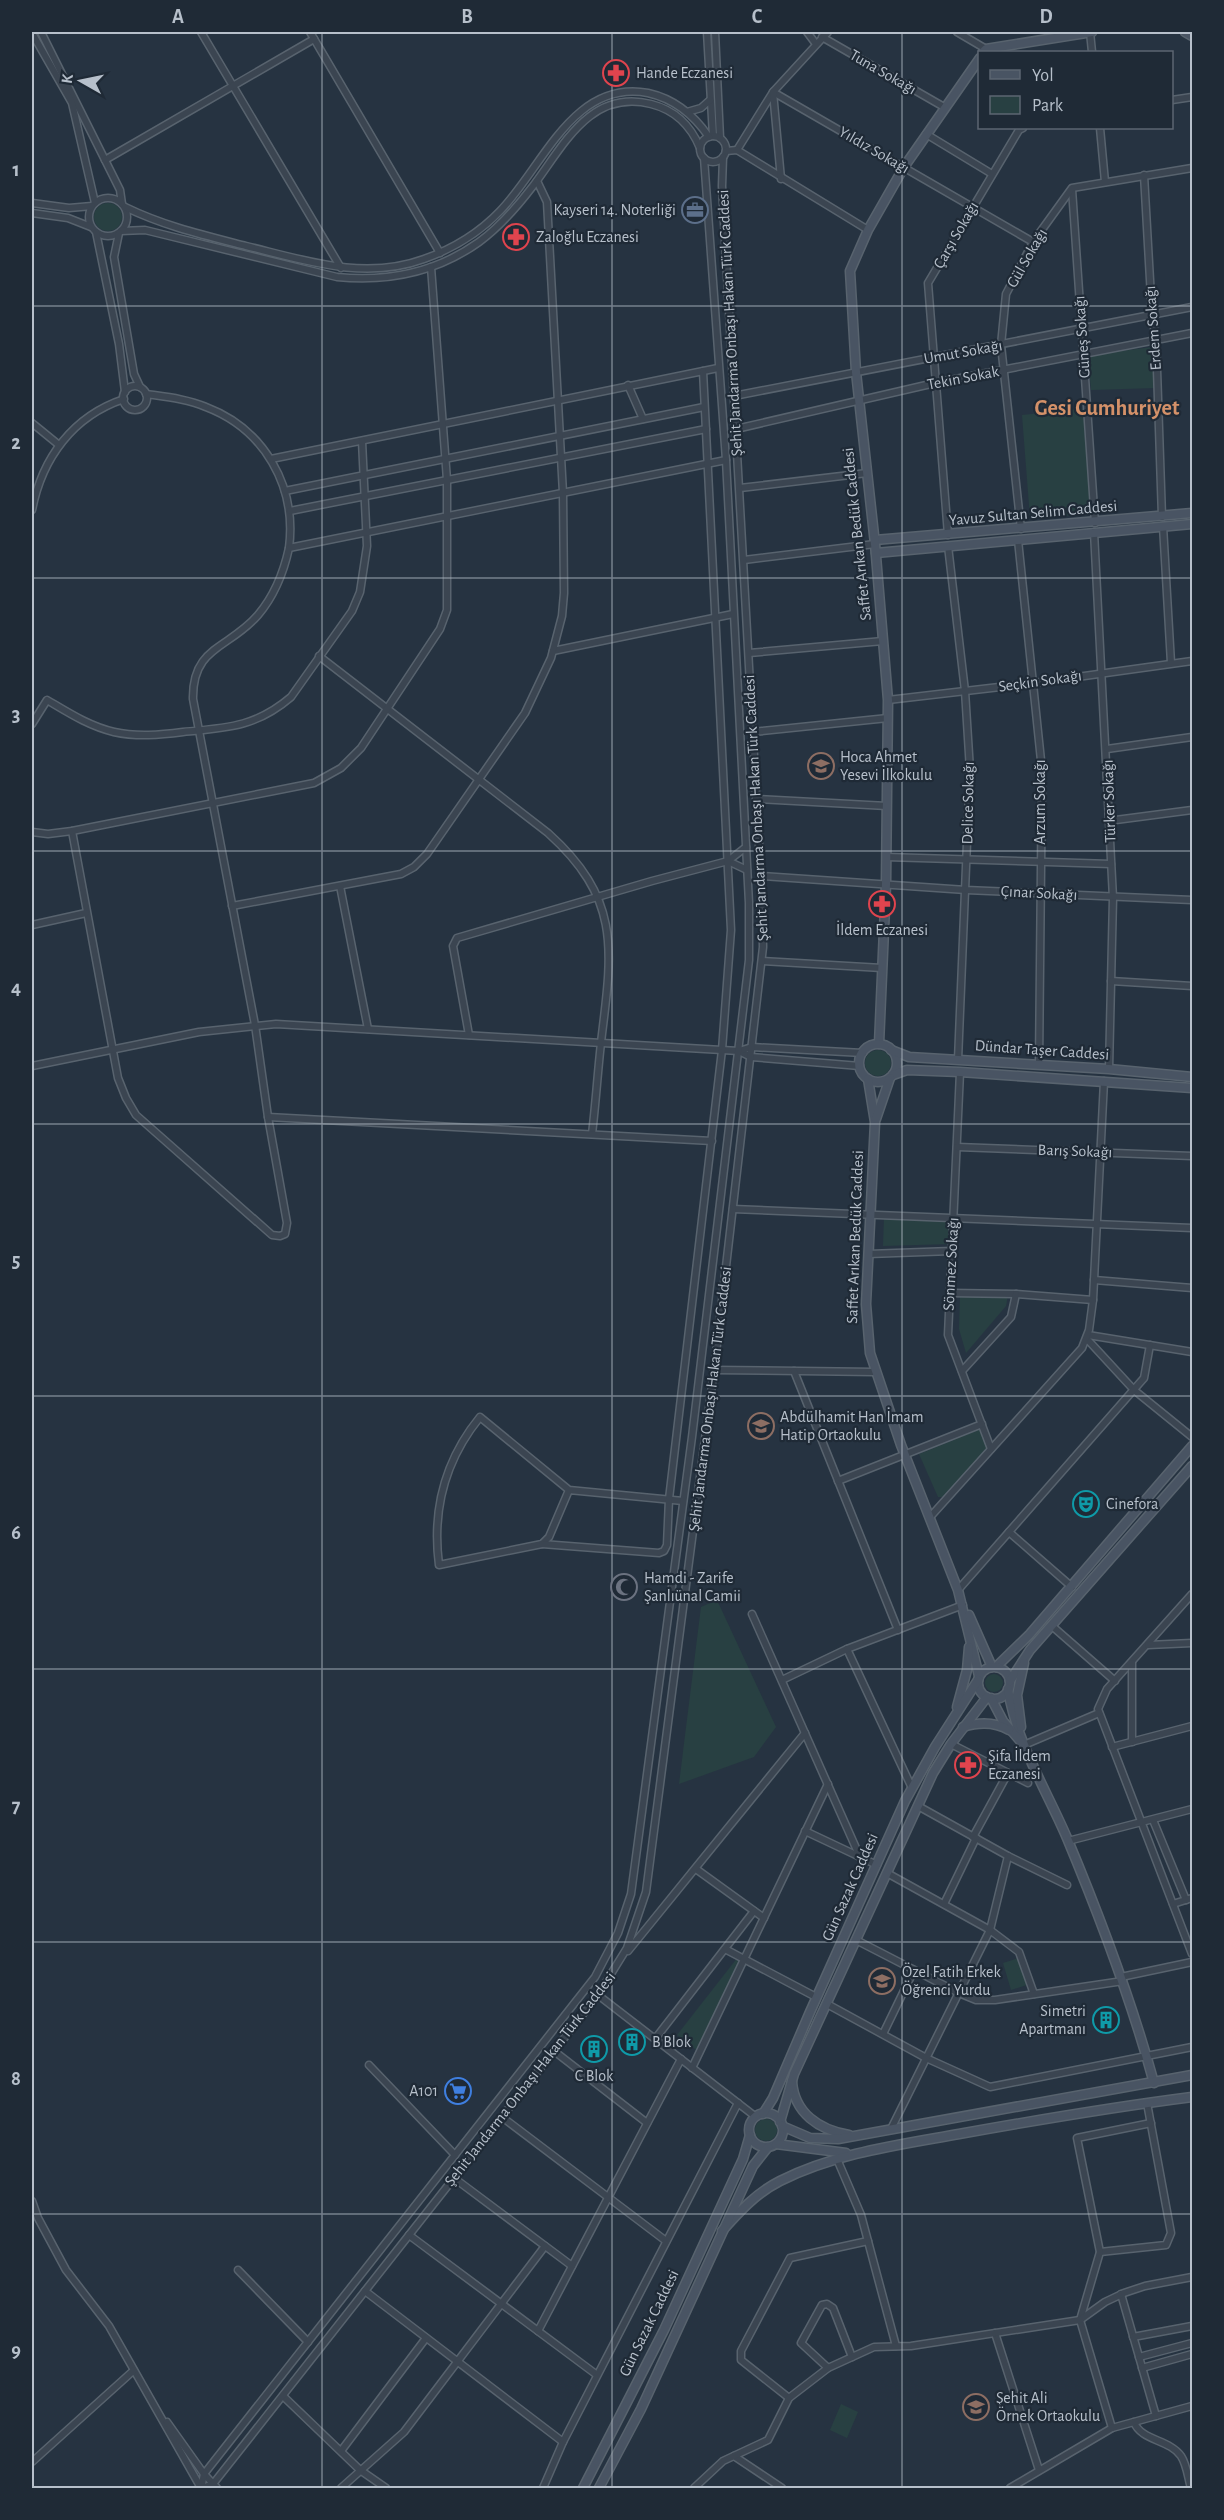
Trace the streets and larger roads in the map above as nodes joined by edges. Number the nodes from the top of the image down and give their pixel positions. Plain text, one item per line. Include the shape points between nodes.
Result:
1 (201, 32) edge
2 (310, 32) edge
3 (707, 32) edge
4 (715, 32) edge
5 (807, 32) edge
6 (957, 32) edge
7 (1091, 32) edge
8 (1185, 32) edge
9 (32, 33) edge
10 (45, 33) edge
11 (825, 34) edge
12 (1192, 36) edge
13 (314, 39) junction
14 (36, 40) junction
15 (816, 44) junction
16 (985, 51) edge
17 (1092, 51) edge
18 (978, 61) edge
19 (233, 86) junction
20 (773, 92) junction
21 (1192, 97) edge
22 (710, 100) junction
23 (1173, 100) edge
24 (944, 107) junction
25 (687, 112) junction
26 (1021, 129) edge
27 (1100, 129) edge
28 (926, 134) junction
29 (714, 137) junction
30 (700, 148) junction
31 (737, 150) junction
32 (725, 154) junction
33 (704, 158) junction
34 (105, 160) junction
35 (904, 167) junction
36 (1192, 168) edge
37 (992, 174) junction
38 (1144, 175) junction
39 (781, 178) junction
40 (537, 181) junction
41 (1105, 182) junction
42 (1072, 188) junction
43 (32, 203) edge
44 (93, 205) junction
45 (123, 205) junction
46 (972, 207) junction
47 (32, 213) edge
48 (94, 230) junction
49 (868, 230) junction
50 (120, 232) junction
51 (1034, 242) junction
52 (440, 253) junction
53 (431, 267) junction
54 (341, 268) junction
55 (1192, 307) edge
56 (1152, 315) junction
57 (1082, 328) junction
58 (1192, 333) edge
59 (1156, 340) junction
60 (1001, 345) junction
61 (1083, 354) junction
62 (933, 357) junction
63 (718, 368) junction
64 (1004, 369) junction
65 (703, 371) junction
66 (856, 372) junction
67 (935, 383) junction
68 (628, 385) junction
69 (140, 387) junction
70 (146, 394) junction
71 (124, 395) junction
72 (734, 396) junction
73 (557, 400) junction
74 (858, 401) junction
75 (704, 407) junction
76 (643, 420) junction
77 (32, 423) edge
78 (444, 424) junction
79 (706, 429) junction
80 (736, 429) junction
81 (559, 436) junction
82 (362, 441) junction
83 (59, 445) junction
84 (560, 458) junction
85 (271, 459) junction
86 (446, 459) junction
87 (726, 460) junction
88 (707, 463) junction
89 (867, 473) junction
90 (365, 475) junction
91 (447, 480) junction
92 (740, 488) junction
93 (285, 491) junction
94 (562, 493) junction
95 (366, 496) junction
96 (32, 510) edge
97 (290, 511) junction
98 (1192, 513) edge
99 (448, 516) junction
100 (1163, 522) junction
101 (1192, 524) edge
102 (1095, 528) junction
103 (1020, 529) junction
104 (368, 532) junction
105 (948, 535) junction
106 (1018, 540) junction
107 (875, 546) junction
108 (948, 546) junction
109 (289, 548) junction
110 (744, 560) junction
111 (733, 614) junction
112 (715, 617) junction
113 (883, 641) junction
114 (553, 651) junction
115 (748, 653) junction
116 (319, 656) junction
117 (1192, 661) edge
118 (1171, 663) junction
119 (1102, 673) junction
120 (1034, 683) junction
121 (965, 691) junction
122 (888, 700) junction
123 (388, 709) junction
124 (888, 718) junction
125 (32, 724) edge
126 (199, 731) junction
127 (753, 732) junction
128 (1192, 737) edge
129 (1107, 748) junction
130 (478, 780) junction
131 (756, 799) junction
132 (213, 803) junction
133 (887, 806) junction
134 (1192, 810) edge
135 (1108, 821) junction
136 (72, 831) junction
137 (32, 832) edge
138 (746, 847) junction
139 (886, 857) junction
140 (967, 859) junction
141 (728, 861) junction
142 (1040, 862) junction
143 (1111, 864) junction
144 (747, 870) junction
145 (761, 876) junction
146 (886, 884) junction
147 (340, 886) junction
148 (966, 890) junction
149 (1040, 893) junction
150 (598, 897) junction
151 (1113, 898) junction
152 (1192, 900) edge
153 (232, 906) junction
154 (87, 913) junction
155 (32, 925) edge
156 (762, 961) junction
157 (882, 968) junction
158 (1111, 981) junction
159 (1192, 986) edge
160 (255, 1025) junction
161 (368, 1029) junction
162 (469, 1035) junction
163 (601, 1043) junction
164 (879, 1044) junction
165 (752, 1047) junction
166 (113, 1048) junction
167 (722, 1050) junction
168 (891, 1050) junction
169 (739, 1051) junction
170 (862, 1053) junction
171 (751, 1057) junction
172 (958, 1060) junction
173 (1039, 1065) junction
174 (32, 1066) edge
175 (860, 1066) junction
176 (1109, 1069) junction
177 (960, 1072) junction
178 (891, 1076) junction
179 (1192, 1077) edge
180 (868, 1079) junction
181 (1104, 1081) junction
182 (1192, 1088) edge
183 (268, 1117) junction
184 (875, 1122) junction
185 (592, 1134) junction
186 (712, 1141) junction
187 (957, 1146) junction
188 (1100, 1153) junction
189 (1192, 1156) edge
190 (733, 1209) junction
191 (870, 1215) junction
192 (954, 1218) junction
193 (1097, 1224) junction
194 (1192, 1228) edge
195 (952, 1251) junction
196 (868, 1254) junction
197 (1094, 1280) junction
198 (1192, 1288) edge
199 (950, 1293) junction
200 (1016, 1294) junction
201 (1093, 1300) junction
202 (1088, 1337) junction
203 (1150, 1345) junction
204 (1192, 1352) edge
205 (714, 1370) junction
206 (794, 1371) junction
207 (962, 1371) junction
208 (875, 1372) junction
209 (1134, 1390) junction
210 (982, 1424) junction
211 (1192, 1437) edge
212 (1192, 1446) edge
213 (991, 1449) junction
214 (905, 1455) junction
215 (1192, 1466) edge
216 (838, 1481) junction
217 (569, 1490) junction
218 (669, 1499) junction
219 (683, 1501) junction
220 (930, 1516) junction
221 (1009, 1532) junction
222 (542, 1544) junction
223 (1072, 1587) junction
224 (958, 1590) junction
225 (1192, 1594) edge
226 (963, 1605) junction
227 (753, 1614) dead end
228 (967, 1622) junction
229 (1052, 1626) junction
230 (898, 1630) junction
231 (1192, 1643) edge
232 (1148, 1645) junction
233 (847, 1649) junction
234 (1030, 1650) junction
235 (1131, 1663) junction
236 (994, 1667) junction
237 (979, 1678) junction
238 (782, 1680) junction
239 (1115, 1681) junction
240 (1009, 1685) junction
241 (989, 1698) junction
242 (1099, 1713) junction
243 (951, 1722) junction
244 (1192, 1726) edge
245 (963, 1727) junction
246 (1010, 1731) junction
247 (805, 1733) junction
248 (1132, 1742) junction
249 (951, 1744) junction
250 (1024, 1745) junction
251 (1112, 1747) junction
252 (1008, 1773) junction
253 (828, 1784) junction
254 (1028, 1784) dead end
255 (912, 1788) junction
256 (918, 1806) junction
257 (1192, 1809) edge
258 (1153, 1820) junction
259 (1142, 1823) junction
260 (805, 1831) junction
261 (974, 1838) junction
262 (1068, 1841) junction
263 (1008, 1856) junction
264 (860, 1857) junction
265 (877, 1865) junction
266 (696, 1869) junction
267 (887, 1873) junction
268 (1067, 1885) dead end
269 (1189, 1899) edge
270 (944, 1904) junction
271 (1173, 1904) junction
272 (754, 1911) junction
273 (764, 1918) junction
274 (990, 1930) junction
275 (856, 1940) junction
276 (725, 1948) junction
277 (1192, 1954) edge
278 (744, 1959) junction
279 (620, 1961) junction
280 (1192, 1962) edge
281 (914, 1970) junction
282 (1122, 1979) junction
283 (958, 1993) junction
284 (1034, 1994) junction
285 (598, 1995) junction
286 (816, 1997) junction
287 (826, 2004) junction
288 (883, 2034) junction
289 (655, 2039) junction
290 (1192, 2047) edge
291 (554, 2050) junction
292 (1147, 2056) junction
293 (926, 2058) junction
294 (681, 2059) junction
295 (369, 2064) dead end
296 (692, 2068) junction
297 (1192, 2075) edge
298 (792, 2079) junction
299 (1154, 2083) junction
300 (1192, 2097) edge
301 (738, 2103) junction
302 (1147, 2103) junction
303 (760, 2115) junction
304 (502, 2117) junction
305 (647, 2123) junction
306 (1151, 2123) junction
307 (781, 2124) junction
308 (891, 2129) junction
309 (750, 2135) junction
310 (852, 2135) junction
311 (772, 2146) junction
312 (852, 2153) junction
313 (455, 2155) junction
314 (837, 2159) junction
315 (454, 2178) junction
316 (607, 2197) junction
317 (32, 2201) edge
318 (722, 2231) junction
319 (409, 2235) junction
320 (666, 2241) junction
321 (868, 2241) junction
322 (545, 2246) junction
323 (1100, 2252) junction
324 (572, 2266) junction
325 (238, 2270) dead end
326 (1192, 2277) edge
327 (365, 2291) junction
328 (1120, 2294) junction
329 (502, 2304) junction
330 (1080, 2320) junction
331 (1192, 2326) edge
332 (538, 2331) junction
333 (995, 2333) junction
334 (1133, 2337) junction
335 (426, 2338) junction
336 (308, 2342) junction
337 (1192, 2343) edge
338 (896, 2346) junction
339 (1192, 2354) edge
340 (852, 2357) junction
341 (1139, 2358) junction
342 (458, 2363) junction
343 (828, 2368) junction
344 (1142, 2368) junction
345 (134, 2371) junction
346 (597, 2375) junction
347 (145, 2392) junction
348 (282, 2396) junction
349 (789, 2398) junction
350 (1192, 2406) edge
351 (1156, 2416) junction
352 (1134, 2422) junction
353 (1112, 2428) junction
354 (563, 2442) junction
355 (341, 2451) junction
356 (734, 2456) junction
357 (32, 2462) edge
358 (360, 2470) junction
359 (1039, 2470) junction
360 (204, 2474) junction
361 (215, 2486) edge
362 (201, 2488) edge
363 (340, 2488) edge
364 (386, 2488) edge
365 (543, 2488) edge
366 (583, 2488) edge
367 (600, 2488) edge
368 (694, 2488) edge
369 (783, 2488) edge
370 (1010, 2488) edge
371 (1191, 2488) edge

1 - 19 street
2 - 13 street
3 - 22 street
4 - 29 street
5 - 15 street
6 - 16 street
7 - 16 street
7 - 17 street
8 - 12 street
9 - 14 street
10 - 14 street
10 - 34 street
11 - 15 street
11 - 24 street, Tuna Sokağı
13 - 19 street
13 - 52 street
14 - 44 street via 72,103
15 - 20 street
18 - 24 street, Saffet Arıkan Bedük Caddesi
19 - 34 street
19 - 54 street
20 - 31 street
20 - 35 street, Yıldız Sokağı
20 - 39 street
21 - 23 street
22 - 25 street
22 - 29 street
24 - 28 street, Saffet Arıkan Bedük Caddesi
25 - 29 street
25 - 52 street via 666,99 640,92 611,95 591,104 571,119 498,213 471,236
26 - 37 street, Çarşı Sokağı
27 - 41 street
28 - 35 street, Saffet Arıkan Bedük Caddesi
28 - 37 street
29 - 30 street via 703,141
29 - 32 street via 725,144
30 - 33 street
30 - 40 street via 689,128 670,111 642,102 618,103 583,121
31 - 32 street
31 - 39 street
32 - 33 street via 714,162
32 - 72 street, Şehit Jandarma Onbaşı Hakan Türk Caddesi via 722,186
33 - 63 street, Şehit Jandarma Onbaşı Hakan Türk Caddesi
34 - 45 street
35 - 46 street, Yıldız Sokağı
35 - 49 street, Saffet Arıkan Bedük Caddesi
36 - 38 street
37 - 46 street, Çarşı Sokağı
38 - 41 street
38 - 56 street, Erdem Sokağı
39 - 49 street
40 - 53 street via 491,233 461,254
40 - 73 street via 547,202
41 - 42 street
42 - 51 street, Gül Sokağı
42 - 57 street, Güneş Sokağı
43 - 44 street via 69,208
44 - 45 street via 106,198
44 - 48 street via 89,214
45 - 50 street via 127,220
45 - 54 street via 178,230
46 - 51 street, Yıldız Sokağı
46 - 62 street, Çarşı Sokağı via 928,284
47 - 48 street via 68,218
48 - 50 street via 110,236
48 - 71 street via 119,344
49 - 66 street, Saffet Arıkan Bedük Caddesi via 850,271
50 - 53 street via 145,230 337,277 382,278
50 - 69 street via 114,257 134,374
51 - 60 street, Gül Sokağı via 1006,294
52 - 54 street via 394,267
53 - 78 street
55 - 56 street, Umut Sokağı
56 - 57 street, Umut Sokağı
56 - 59 street, Erdem Sokağı
57 - 60 street, Umut Sokağı
57 - 61 street, Güneş Sokağı
58 - 59 street, Tekin Sokak
59 - 61 street, Tekin Sokak
59 - 100 street, Erdem Sokağı
60 - 62 street, Umut Sokağı
60 - 64 street, Gül Sokağı
61 - 64 street, Tekin Sokak
61 - 102 street, Güneş Sokağı
62 - 66 street, Umut Sokağı
62 - 67 street, Çarşı Sokağı
63 - 65 street
63 - 87 street, Şehit Jandarma Onbaşı Hakan Türk Caddesi
64 - 67 street, Tekin Sokak
64 - 103 street, Gül Sokağı
65 - 68 street
65 - 75 street
66 - 72 street, Umut Sokağı
66 - 74 street, Saffet Arıkan Bedük Caddesi
67 - 74 street, Tekin Sokak
67 - 105 street, Çarşı Sokağı
68 - 73 street
68 - 76 street
69 - 70 street
69 - 71 street via 130,388
70 - 71 street via 146,404 138,410 128,407
70 - 85 street via 181,399 213,410 244,429
71 - 83 street via 87,417
72 - 80 street, Şehit Jandarma Onbaşı Hakan Türk Caddesi
73 - 78 street
73 - 81 street
74 - 80 street, Tekin Sokak
74 - 89 street, Saffet Arıkan Bedük Caddesi
75 - 76 street
75 - 79 street
76 - 81 street
77 - 83 street
78 - 82 street
78 - 86 street
79 - 84 street
79 - 88 street
80 - 92 street, Şehit Jandarma Onbaşı Hakan Türk Caddesi
81 - 84 street
81 - 86 street
82 - 85 street
82 - 90 street
83 - 96 street via 41,477
84 - 91 street
84 - 94 street
85 - 93 street
86 - 90 street
86 - 91 street
87 - 88 street
87 - 111 street, Şehit Jandarma Onbaşı Hakan Türk Caddesi
88 - 94 street
88 - 112 street
89 - 92 street
89 - 107 street, Saffet Arıkan Bedük Caddesi
90 - 93 street
90 - 95 street
91 - 95 street
91 - 99 street
92 - 110 street, Şehit Jandarma Onbaşı Hakan Türk Caddesi
93 - 97 street
94 - 99 street
94 - 114 street via 564,593
95 - 97 street
95 - 104 street
97 - 109 street
98 - 100 street, Yavuz Sultan Selim Caddesi
99 - 104 street
99 - 123 street via 446,616
100 - 101 street, Yavuz Sultan Selim Caddesi
100 - 102 street, Yavuz Sultan Selim Caddesi
100 - 118 street, Erdem Sokağı
102 - 103 street, Yavuz Sultan Selim Caddesi
102 - 106 street, Yavuz Sultan Selim Caddesi
102 - 119 street, Türker Sokağı
103 - 105 street, Yavuz Sultan Selim Caddesi
104 - 109 street
104 - 116 street via 365,571 357,602
105 - 107 street, Yavuz Sultan Selim Caddesi
106 - 108 street, Yavuz Sultan Selim Caddesi
106 - 120 street, Arzum Sokağı
107 - 108 street, Yavuz Sultan Selim Caddesi
107 - 110 street
107 - 113 street, Saffet Arıkan Bedük Caddesi
108 - 121 street, Delice Sokağı
109 - 126 street via 278,582 260,613 207,654 199,666 193,692
110 - 115 street, Şehit Jandarma Onbaşı Hakan Türk Caddesi
111 - 112 street
111 - 138 street, Şehit Jandarma Onbaşı Hakan Türk Caddesi
112 - 114 street
112 - 141 street
113 - 115 street
113 - 122 street, Saffet Arıkan Bedük Caddesi
114 - 130 street via 525,713
115 - 127 street, Şehit Jandarma Onbaşı Hakan Türk Caddesi
116 - 123 street
116 - 126 street via 291,697 275,709 239,726
117 - 118 street, Seçkin Sokağı
118 - 119 street, Seçkin Sokağı
119 - 120 street, Seçkin Sokağı
119 - 129 street, Türker Sokağı
120 - 121 street, Seçkin Sokağı
120 - 142 street, Arzum Sokağı via 1042,770
121 - 122 street, Seçkin Sokağı
121 - 140 street, Delice Sokağı via 970,770
122 - 124 street, Saffet Arıkan Bedük Caddesi
123 - 130 street
123 - 132 street via 355,755 323,779
124 - 127 street
124 - 133 street, Saffet Arıkan Bedük Caddesi
125 - 126 street via 47,700 84,722 114,732 147,735
126 - 132 street
127 - 131 street, Şehit Jandarma Onbaşı Hakan Türk Caddesi
128 - 129 street
129 - 135 street, Türker Sokağı
130 - 147 street via 414,867 401,874
130 - 150 street via 564,848
131 - 133 street
131 - 145 street, Şehit Jandarma Onbaşı Hakan Türk Caddesi
132 - 136 street
132 - 153 street
133 - 139 street, Saffet Arıkan Bedük Caddesi
134 - 135 street
135 - 143 street, Türker Sokağı
136 - 137 street
136 - 154 street
138 - 141 street
138 - 144 street, Şehit Jandarma Onbaşı Hakan Türk Caddesi
139 - 140 street
139 - 146 street, Saffet Arıkan Bedük Caddesi
140 - 142 street
140 - 148 street, Delice Sokağı
141 - 144 street
141 - 150 street
141 - 167 street via 730,950
142 - 143 street
142 - 149 street, Arzum Sokağı
143 - 151 street, Türker Sokağı
144 - 169 street, Şehit Jandarma Onbaşı Hakan Türk Caddesi via 750,960
145 - 146 street, Çınar Sokağı
145 - 156 street, Şehit Jandarma Onbaşı Hakan Türk Caddesi
146 - 148 street, Çınar Sokağı
146 - 157 street, Saffet Arıkan Bedük Caddesi
147 - 153 street
147 - 161 street
148 - 149 street, Çınar Sokağı
148 - 172 street, Delice Sokağı
149 - 151 street, Çınar Sokağı
149 - 173 street, Arzum Sokağı
150 - 162 street via 457,938 453,946
150 - 163 street via 610,958
151 - 152 street, Çınar Sokağı
151 - 158 street, Türker Sokağı
153 - 160 street
154 - 155 street
154 - 166 street
156 - 157 street
156 - 165 street, Şehit Jandarma Onbaşı Hakan Türk Caddesi
157 - 164 street, Saffet Arıkan Bedük Caddesi
158 - 159 street
158 - 176 street, Türker Sokağı
160 - 161 street
160 - 166 street
160 - 183 street
161 - 162 street
162 - 163 street
163 - 167 street
163 - 185 street
164 - 168 street
164 - 170 street
165 - 169 street
165 - 170 street
165 - 171 street, Şehit Jandarma Onbaşı Hakan Türk Caddesi
166 - 174 street
166 - 183 street via 120,1085 136,1115 272,1235 280,1236 285,1234 287,1223
167 - 169 street
167 - 186 street
168 - 172 street, Dündar Taşer Caddesi via 909,1057
168 - 178 street via 896,1062
169 - 171 street
169 - 219 street, Şehit Jandarma Onbaşı Hakan Türk Caddesi
170 - 175 street
171 - 175 street
171 - 190 street, Şehit Jandarma Onbaşı Hakan Türk Caddesi
172 - 173 street, Dündar Taşer Caddesi
173 - 176 street, Dündar Taşer Caddesi
175 - 180 street
176 - 179 street, Dündar Taşer Caddesi
177 - 178 street, Dündar Taşer Caddesi via 907,1070
177 - 181 street, Dündar Taşer Caddesi
177 - 187 street, Sönmez Sokağı
178 - 180 street via 881,1082
178 - 184 street
180 - 184 street
181 - 182 street, Dündar Taşer Caddesi
181 - 188 street
183 - 185 street
184 - 191 street, Saffet Arıkan Bedük Caddesi
185 - 186 street
186 - 218 street
187 - 188 street, Barış Sokağı
187 - 192 street, Sönmez Sokağı
188 - 189 street, Barış Sokağı
188 - 193 street
190 - 191 street
190 - 205 street, Şehit Jandarma Onbaşı Hakan Türk Caddesi
191 - 192 street
191 - 196 street, Saffet Arıkan Bedük Caddesi
192 - 193 street
192 - 195 street, Sönmez Sokağı
193 - 194 street
193 - 197 street
195 - 196 street
195 - 199 street, Sönmez Sokağı
196 - 208 street, Saffet Arıkan Bedük Caddesi via 867,1331
197 - 198 street
197 - 201 street
199 - 200 street
199 - 207 street, Sönmez Sokağı via 948,1335
200 - 201 street
200 - 207 street via 1011,1317
201 - 202 street
202 - 203 street
202 - 209 street
202 - 213 street
203 - 204 street
203 - 209 street via 1144,1378
205 - 206 street
205 - 279 street, Şehit Jandarma Onbaşı Hakan Türk Caddesi via 648,1879 638,1920
206 - 208 street
206 - 216 street
207 - 210 street, Sönmez Sokağı
208 - 214 street, Saffet Arıkan Bedük Caddesi
209 - 211 street
209 - 221 street
210 - 213 street, Sönmez Sokağı
210 - 214 street
212 - 223 street
213 - 220 street
214 - 216 street
214 - 220 street, Saffet Arıkan Bedük Caddesi
215 - 229 street
216 - 230 street
217 - 218 street
217 - 222 street via 549,1537
217 - 222 street via 480,1417 457,1451 444,1481 438,1509 439,1565
218 - 219 street
218 - 222 street via 667,1545 662,1552
219 - 313 street, Şehit Jandarma Onbaşı Hakan Türk Caddesi via 635,1868 625,1915 595,1977
220 - 224 street, Saffet Arıkan Bedük Caddesi
221 - 223 street
221 - 224 street
223 - 236 street via 1018,1647
224 - 226 street, Saffet Arıkan Bedük Caddesi
225 - 232 street
226 - 228 street, Saffet Arıkan Bedük Caddesi
226 - 230 street
226 - 236 street
227 - 238 street
228 - 237 street
228 - 243 street via 968,1670
229 - 234 street
229 - 239 street
230 - 233 street
231 - 232 street
232 - 235 street
233 - 238 street
233 - 255 street
234 - 240 street
234 - 250 street via 1017,1695
235 - 239 street
235 - 248 street
236 - 237 street
236 - 240 street via 1007,1673
237 - 241 street via 981,1692
237 - 243 street, Gün Sazak Caddesi
238 - 247 street
239 - 242 street via 1107,1689
240 - 241 street via 1003,1696
240 - 250 street via 1012,1713
241 - 245 street, Gün Sazak Caddesi
241 - 246 street
242 - 250 street
242 - 251 street
243 - 255 street, Gün Sazak Caddesi
244 - 248 street
245 - 246 street via 984,1724
245 - 249 street, Gün Sazak Caddesi
246 - 250 street
247 - 253 street
247 - 266 street
248 - 251 street
249 - 252 street
249 - 256 street, Gün Sazak Caddesi
250 - 262 street
251 - 259 street
252 - 254 street
252 - 261 street
253 - 260 street
253 - 264 street
255 - 265 street, Gün Sazak Caddesi
256 - 261 street
256 - 267 street, Gün Sazak Caddesi
257 - 258 street
258 - 259 street
258 - 269 street
259 - 262 street
259 - 271 street
260 - 264 street
260 - 273 street
261 - 263 street
261 - 270 street
262 - 282 street
263 - 268 street
263 - 274 street
264 - 265 street
265 - 286 street, Gün Sazak Caddesi
266 - 272 street
266 - 279 street
267 - 270 street
267 - 275 street, Gün Sazak Caddesi
269 - 271 street
270 - 274 street
271 - 277 street
272 - 273 street
272 - 276 street
273 - 278 street
274 - 283 street
274 - 284 street via 1019,1952
275 - 281 street
275 - 287 street, Gün Sazak Caddesi
276 - 278 street
276 - 289 street
278 - 286 street
278 - 296 street
279 - 285 street, Şehit Jandarma Onbaşı Hakan Türk Caddesi
280 - 282 street
281 - 283 street
281 - 288 street
282 - 284 street
282 - 292 street
283 - 284 street via 983,2001
283 - 293 street
285 - 289 street
285 - 291 street, Şehit Jandarma Onbaşı Hakan Türk Caddesi
286 - 303 street, Gün Sazak Caddesi via 773,2098
287 - 288 street
287 - 298 street, Gün Sazak Caddesi
288 - 293 street
289 - 294 street
290 - 292 street
291 - 304 street, Şehit Jandarma Onbaşı Hakan Türk Caddesi
291 - 305 street
292 - 293 street via 995,2087 981,2085
292 - 299 street
293 - 308 street
294 - 296 street
294 - 305 street
295 - 313 street
296 - 301 street
297 - 299 street
298 - 307 street, Gün Sazak Caddesi
298 - 310 street via 796,2102 809,2119
299 - 308 street
300 - 302 street
301 - 303 street
301 - 320 street
302 - 306 street
302 - 312 street
303 - 307 street via 775,2116
303 - 309 street via 749,2127
304 - 315 street, Şehit Jandarma Onbaşı Hakan Türk Caddesi
304 - 316 street
305 - 316 street
306 - 323 street via 1170,2239 1166,2245
306 - 323 street via 1077,2138
307 - 310 street via 816,2139
307 - 311 street via 781,2138
308 - 310 street
309 - 311 street via 757,2145
309 - 366 street, Gün Sazak Caddesi via 743,2159 664,2330
311 - 312 street
311 - 318 street, Gün Sazak Caddesi via 753,2166
312 - 314 street
313 - 336 street, Şehit Jandarma Onbaşı Hakan Türk Caddesi
314 - 318 street via 763,2191
314 - 321 street
315 - 319 street, Şehit Jandarma Onbaşı Hakan Türk Caddesi
315 - 322 street
316 - 320 street
316 - 324 street
317 - 345 street via 66,2270 109,2326
318 - 367 street, Gün Sazak Caddesi via 641,2409
319 - 327 street, Şehit Jandarma Onbaşı Hakan Türk Caddesi
319 - 329 street
320 - 346 street
321 - 338 street
321 - 349 street via 790,2258 741,2349 741,2360
322 - 324 street
322 - 329 street
323 - 330 street
324 - 332 street
325 - 336 street
326 - 328 street
327 - 335 street
327 - 348 street, Şehit Jandarma Onbaşı Hakan Türk Caddesi
328 - 330 street
328 - 334 street
329 - 332 street
329 - 342 street
330 - 333 street
330 - 353 street
331 - 334 street
332 - 346 street
333 - 338 street
333 - 359 street
334 - 341 street
335 - 342 street
335 - 355 street
336 - 360 street, Şehit Jandarma Onbaşı Hakan Türk Caddesi
337 - 341 street
338 - 340 street via 874,2347
339 - 344 street
340 - 343 street
340 - 343 street via 832,2308 822,2305 801,2343
341 - 344 street
342 - 354 street
342 - 358 street via 404,2432
343 - 349 street
344 - 351 street
345 - 347 street
345 - 357 street
346 - 354 street
347 - 360 street
347 - 362 street
348 - 355 street
348 - 361 street, Şehit Jandarma Onbaşı Hakan Türk Caddesi
349 - 356 street via 768,2440
350 - 351 street
351 - 352 street
352 - 353 street
352 - 371 street via 1141,2432 1173,2447 1184,2463
353 - 359 street
354 - 365 street
355 - 358 street
356 - 368 street
356 - 369 street
358 - 363 street
358 - 364 street
359 - 370 street
360 - 361 street
360 - 362 street, Şehit Jandarma Onbaşı Hakan Türk Caddesi
361 - 362 street

